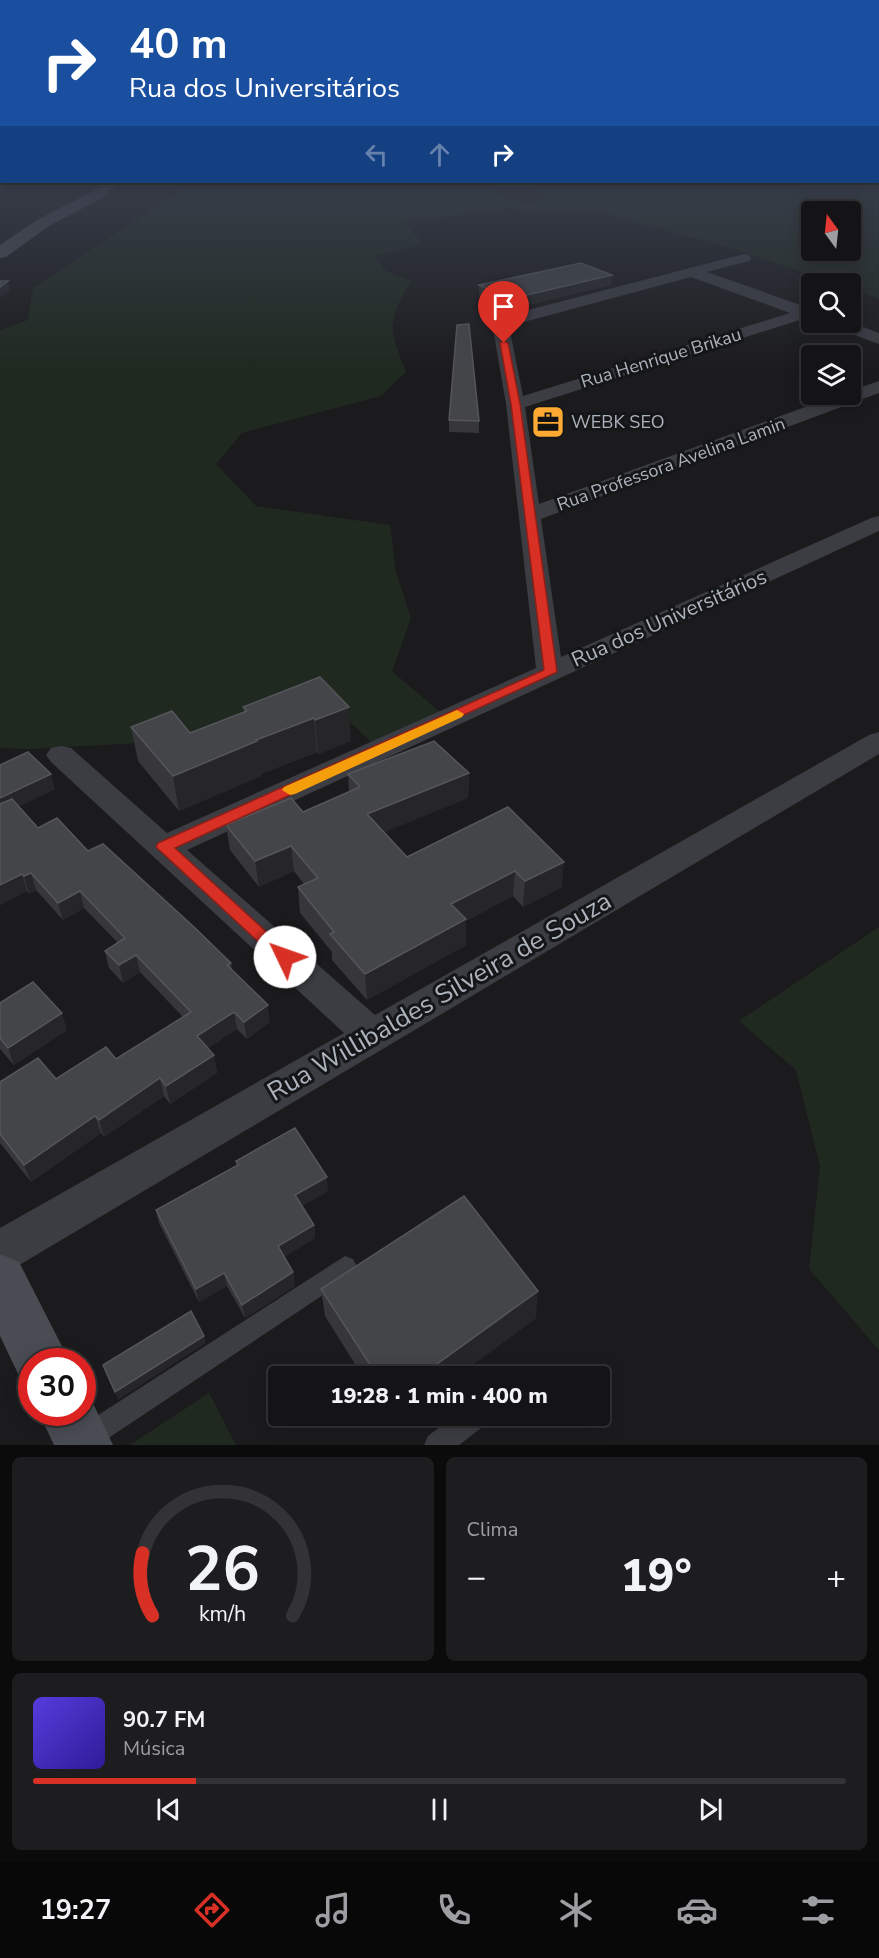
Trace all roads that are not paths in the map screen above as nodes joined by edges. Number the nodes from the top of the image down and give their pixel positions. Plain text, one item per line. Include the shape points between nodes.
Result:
1 (24, 236) edge
2 (0, 253) edge
3 (744, 258) dead end
4 (692, 272) junction
5 (801, 311) edge
6 (801, 316) edge
7 (861, 332) edge
8 (879, 339) edge
9 (879, 387) edge
10 (515, 404) junction
11 (530, 515) junction
12 (872, 532) edge
13 (550, 672) junction
14 (879, 741) edge
15 (61, 755) dead end
16 (164, 847) junction
17 (372, 1035) junction
18 (345, 1267) dead end
19 (0, 1275) edge
20 (35, 1348) edge
21 (463, 1426) edge
22 (78, 1433) edge
23 (437, 1445) edge

1 - 2 street
3 - 4 street
4 - 5 street
4 - 10 street via 500,323
6 - 10 street, Rua Henrique Brikau
7 - 8 street
9 - 11 street, Rua Professora Avelina Lamin
10 - 11 street
11 - 13 street
12 - 13 street, Rua dos Universitários
13 - 16 street, Rua dos Universitários
14 - 17 street, Rua Willibaldes Silveira de Souza
15 - 16 street
16 - 17 street
17 - 19 street, Rua Willibaldes Silveira de Souza
18 - 22 lane
19 - 20 street
21 - 23 lane

